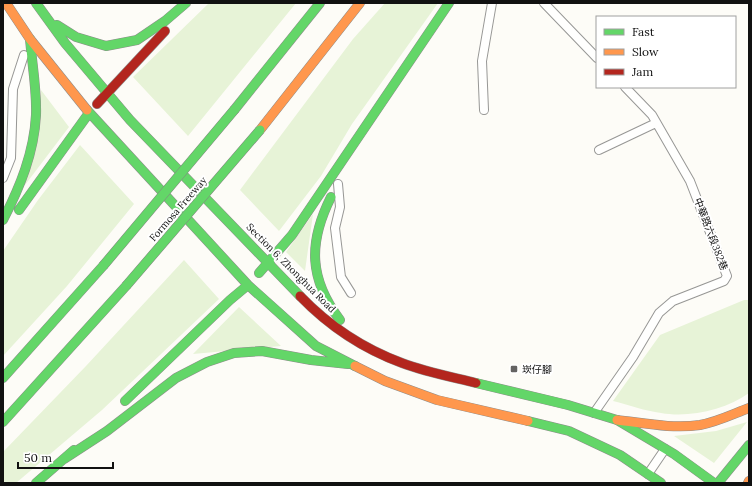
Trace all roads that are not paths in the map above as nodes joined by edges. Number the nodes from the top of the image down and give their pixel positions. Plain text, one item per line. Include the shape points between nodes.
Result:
1 (6, 3) edge
2 (36, 3) edge
3 (186, 3) edge
4 (192, 3) edge
5 (320, 3) edge
6 (360, 3) edge
7 (449, 3) edge
8 (492, 3) edge
9 (544, 3) edge
10 (46, 18) junction
11 (30, 39) junction
12 (596, 57) edge
13 (626, 88) edge
14 (106, 92) junction
15 (484, 110) dead end
16 (89, 113) junction
17 (656, 123) junction
18 (362, 133) junction
19 (599, 150) dead end
20 (3, 178) edge
21 (338, 184) junction
22 (3, 220) edge
23 (3, 231) edge
24 (269, 263) junction
25 (248, 285) junction
26 (351, 292) dead end
27 (360, 344) junction
28 (348, 364) junction
29 (3, 378) edge
30 (749, 408) edge
31 (116, 409) dead end
32 (594, 413) junction
33 (616, 420) junction
34 (3, 422) edge
35 (100, 425) dead end
36 (749, 445) edge
37 (666, 449) junction
38 (64, 459) junction
39 (649, 474) junction
40 (36, 483) edge
41 (642, 483) edge
42 (661, 483) edge
43 (714, 483) edge
44 (718, 483) edge

1 - 11 main road
2 - 10 main road, Section 6, Zhonghua Road
3 - 10 main road via 137,40 106,46 76,37
4 - 14 main road
5 - 29 main road, Formosa Freeway, bridge via 236,109
6 - 34 main road, Formosa Freeway, bridge via 260,130 126,286
7 - 18 main road
8 - 15 lane via 482,61
9 - 12 lane
10 - 14 main road, Section 6, Zhonghua Road
11 - 16 main road
11 - 20 lane via 13,89 11,158
11 - 22 main road via 35,130 28,167
13 - 17 lane, 中華路六段382巷 via 652,115
14 - 16 main road
14 - 24 main road, Section 6, Zhonghua Road
16 - 23 main road
16 - 25 main road
17 - 19 lane
17 - 32 lane, 中華路六段382巷 via 690,181 727,276 724,281 673,302 659,312 633,357
18 - 21 main road
18 - 24 main road via 292,235
21 - 26 lane via 340,207 335,228 339,263 341,277
21 - 27 main road via 325,206 317,228 313,247 314,265 318,283 329,308
24 - 25 main road
24 - 27 main road, Section 6, Zhonghua Road via 310,305
25 - 28 main road via 316,346
25 - 31 main road
27 - 32 main road, Section 6, Zhonghua Road via 402,363
28 - 38 main road via 262,351 234,353 207,362 176,378 107,431
28 - 39 main road via 437,400 569,431 620,455
30 - 33 main road via 699,425 658,425
32 - 33 main road, Section 6, Zhonghua Road
33 - 37 main road, Section 6, Zhonghua Road
35 - 38 main road
36 - 44 main road
37 - 39 lane
37 - 43 main road, Section 6, Zhonghua Road
38 - 40 main road
39 - 41 lane
39 - 42 main road

